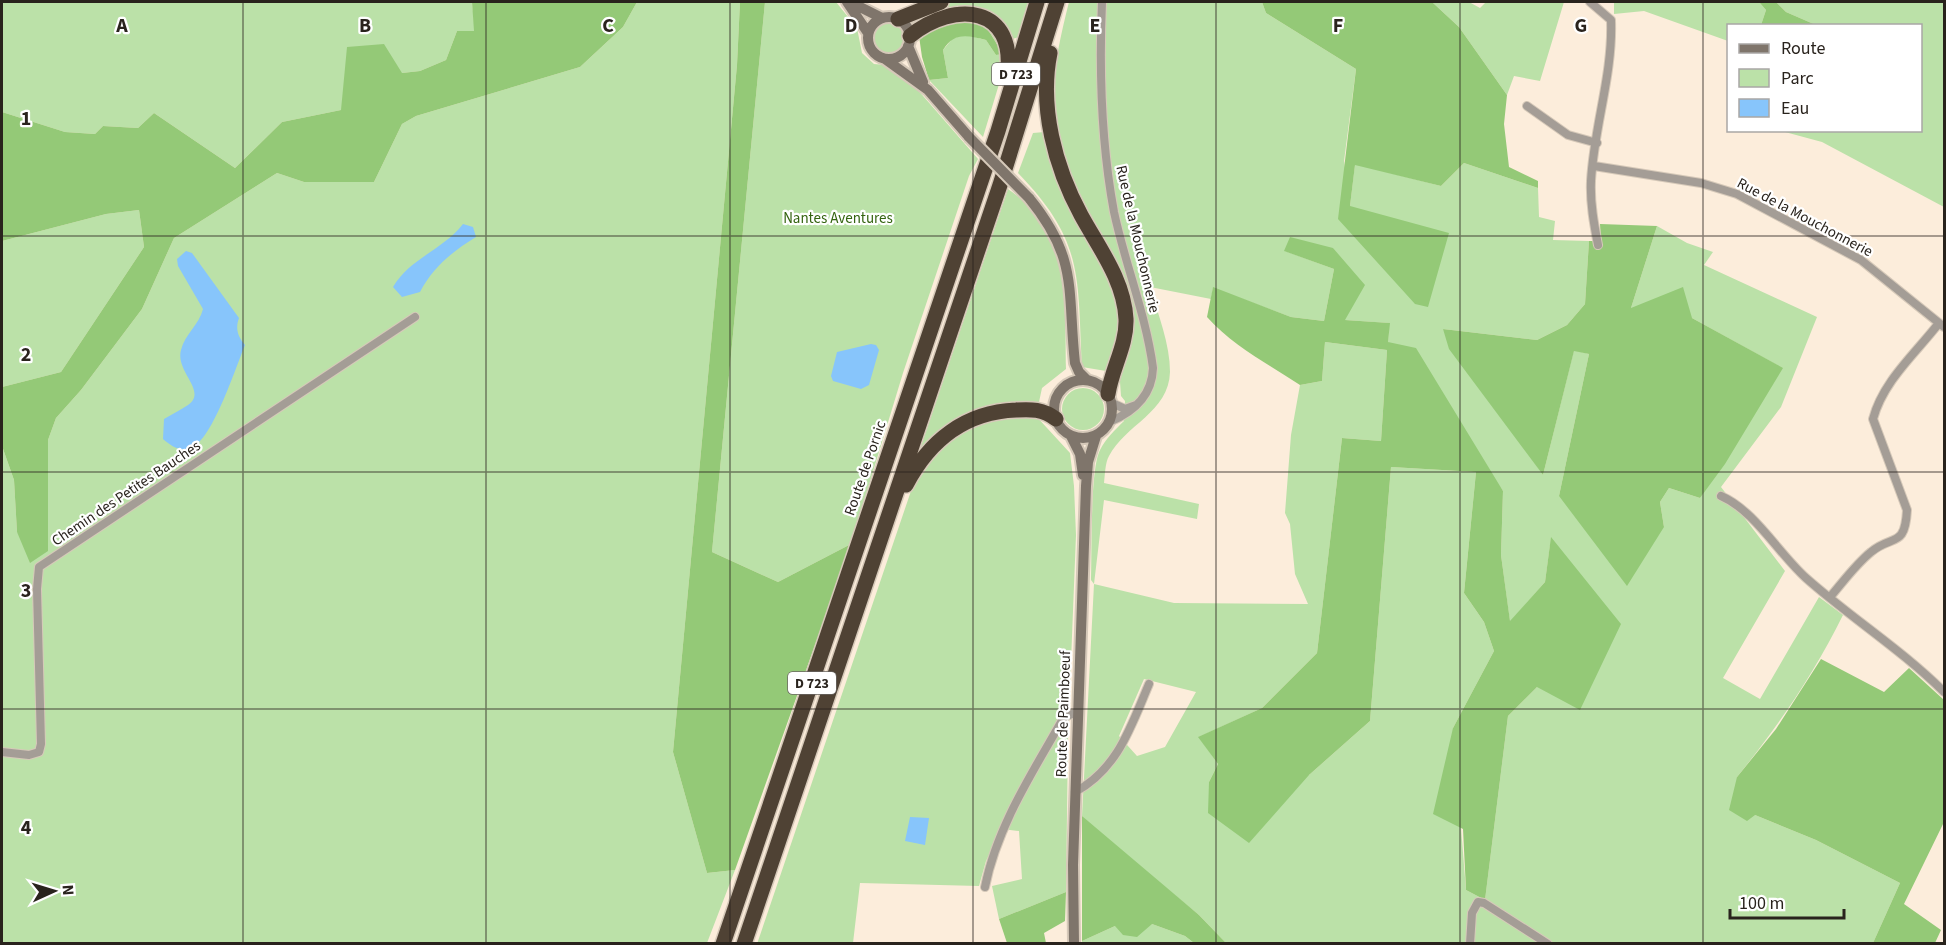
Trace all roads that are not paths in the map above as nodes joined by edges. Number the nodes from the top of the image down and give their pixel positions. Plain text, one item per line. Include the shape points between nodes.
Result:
1 (849, 2) edge
2 (941, 2) edge
3 (1037, 2) edge
4 (1102, 2) edge
5 (1590, 2) edge
6 (1055, 6) edge
7 (882, 18) junction
8 (898, 19) junction
9 (868, 33) junction
10 (909, 41) junction
11 (885, 59) junction
12 (928, 90) junction
13 (1527, 106) dead end
14 (1597, 143) junction
15 (992, 146) junction
16 (1594, 166) junction
17 (1598, 245) dead end
18 (415, 317) dead end
19 (1942, 325) edge
20 (1073, 344) junction
21 (1087, 380) junction
22 (1065, 386) junction
23 (1110, 398) junction
24 (1137, 404) junction
25 (1056, 419) junction
26 (1109, 422) junction
27 (1071, 436) junction
28 (1096, 436) junction
29 (1086, 486) junction
30 (1721, 496) dead end
31 (886, 522) junction
32 (1830, 597) junction
33 (1149, 684) dead end
34 (1944, 692) edge
35 (1078, 712) junction
36 (2, 752) edge
37 (1075, 792) junction
38 (985, 887) dead end
39 (723, 944) edge
40 (744, 944) edge
41 (1074, 944) edge
42 (1470, 944) edge
43 (1548, 944) edge

1 - 7 street
1 - 9 street
2 - 8 highway
3 - 15 highway, Route de Pornic / D 723
4 - 24 street, Rue de la Mouchonnerie via 1101,99 1106,157 1114,211 1153,368 1150,388
5 - 14 street via 1611,20 1612,52
6 - 23 highway via 1056,29 1047,73 1055,150 1072,196 1114,275 1125,312 1124,339
6 - 31 highway, D 723 via 1000,185
7 - 8 street
7 - 9 street
8 - 10 street via 906,26
9 - 11 street via 871,50
10 - 11 street via 896,57
10 - 12 street
10 - 15 highway via 923,22 967,10 988,16 1002,30 1010,60
11 - 12 street
12 - 20 street, bridge via 1053,229 1070,287
13 - 14 street via 1568,135
14 - 16 street
15 - 39 highway, Route de Pornic / D 723
16 - 17 street via 1591,208
16 - 19 street, Rue de la Mouchonnerie via 1701,183 1737,194 1861,260
18 - 36 street, Chemin des Petites Bauches via 39,567 41,744 39,752 29,755
19 - 32 street via 1904,362 1873,419 1907,510 1906,523 1895,541 1870,552
20 - 21 street via 1079,372
20 - 22 street
21 - 22 street
21 - 23 street via 1099,385
22 - 25 street via 1056,400
23 - 24 street via 1125,409
23 - 26 street
24 - 26 street, Rue de la Mouchonnerie
25 - 27 street
25 - 31 highway via 1040,410 1006,411 960,424 925,455 898,508
26 - 28 street
27 - 28 street
27 - 29 street, Route de Paimboeuf via 1080,454
28 - 29 street, Route de Paimboeuf
29 - 35 street, Route de Paimboeuf
30 - 32 street via 1741,508 1806,578
31 - 40 highway, D 723
32 - 34 street via 1919,667
33 - 37 street via 1114,759
35 - 37 street, Route de Paimboeuf
35 - 38 street via 1064,717 1022,792 992,860
37 - 41 street, Route de Paimboeuf
42 - 43 street via 1472,913 1478,902

